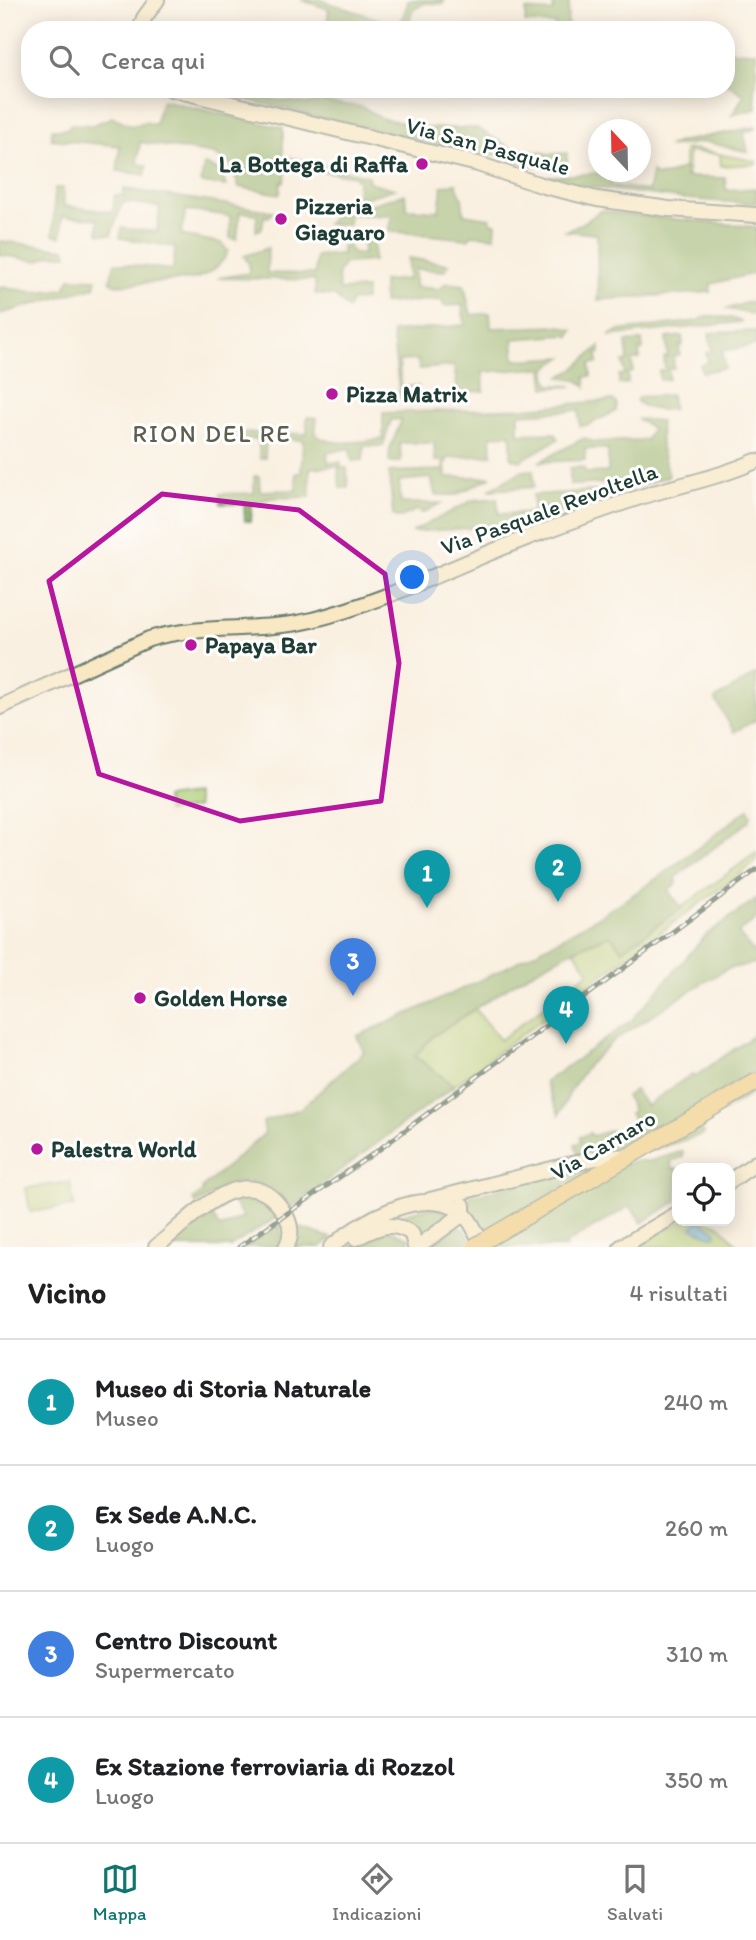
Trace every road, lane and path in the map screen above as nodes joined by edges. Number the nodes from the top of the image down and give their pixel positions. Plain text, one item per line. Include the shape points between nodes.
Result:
1 (157, 0) edge
2 (143, 21) edge
3 (208, 98) edge
4 (756, 215) edge
5 (756, 461) edge
6 (0, 707) edge
7 (756, 1082) edge
8 (630, 1157) junction
9 (756, 1163) edge
10 (735, 1178) edge
11 (471, 1189) junction
12 (430, 1200) junction
13 (463, 1214) junction
14 (672, 1217) edge
15 (479, 1245) edge
16 (156, 1247) edge
17 (286, 1247) edge
18 (331, 1247) edge
19 (339, 1247) edge
20 (417, 1247) edge
21 (621, 1247) edge

1 - 2 street
3 - 4 street, Via San Pasquale via 478,164 597,199
5 - 6 street, Via Pasquale Revoltella via 595,513 328,615 279,626 184,631 149,639
7 - 8 main road, Via Carnaro
8 - 11 street via 595,1158
8 - 15 main road, Via Carnaro
9 - 10 street
11 - 12 street
11 - 13 street via 464,1196
12 - 13 street
12 - 18 street via 375,1217
13 - 15 street
13 - 20 street
14 - 21 street
16 - 17 street via 208,1202 238,1189 254,1190 278,1204 289,1220
19 - 20 street via 388,1225 412,1234

